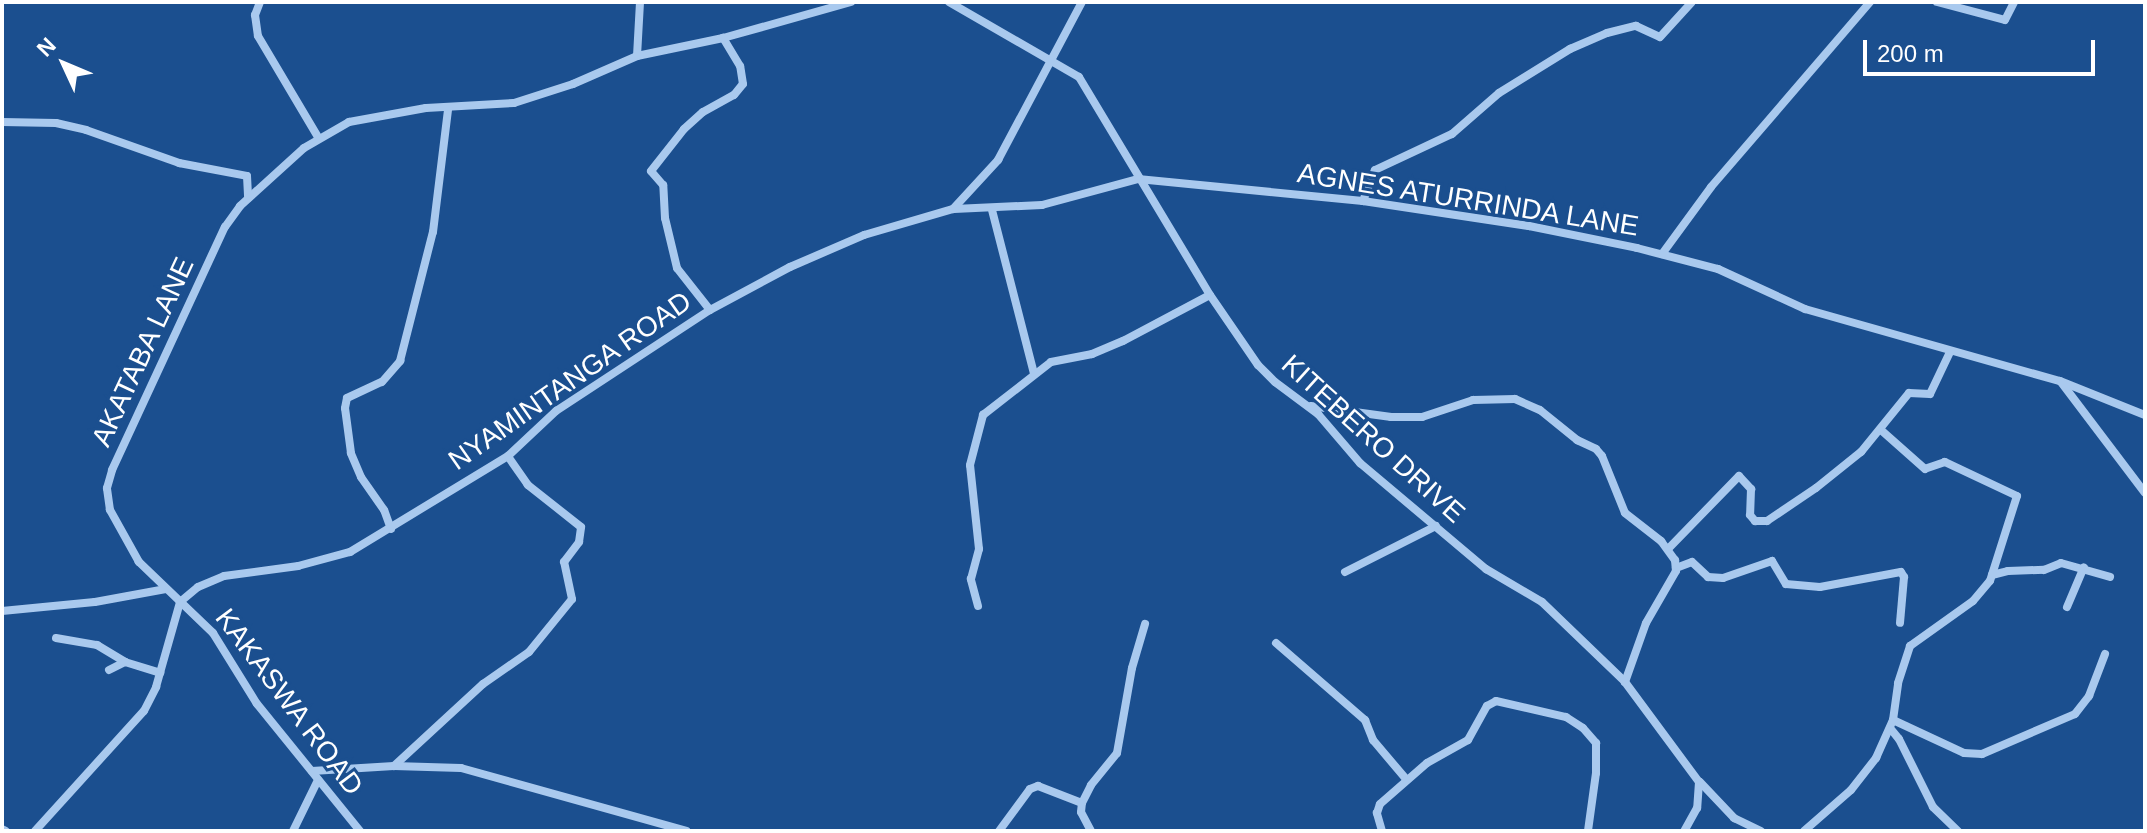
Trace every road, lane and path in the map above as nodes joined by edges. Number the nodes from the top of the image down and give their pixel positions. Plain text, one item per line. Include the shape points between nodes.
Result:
1 (260, 2) edge
2 (640, 2) edge
3 (851, 2) edge
4 (949, 2) edge
5 (1082, 2) edge
6 (1692, 2) edge
7 (1870, 2) edge
8 (1937, 2) edge
9 (2014, 2) edge
10 (723, 38) junction
11 (637, 56) junction
12 (1052, 58) junction
13 (448, 109) junction
14 (2, 122) edge
15 (318, 137) junction
16 (1138, 179) junction
17 (248, 198) junction
18 (1363, 201) junction
19 (953, 209) junction
20 (992, 210) junction
21 (1662, 254) junction
22 (1210, 295) junction
23 (710, 310) junction
24 (1950, 352) junction
25 (1034, 374) junction
26 (2060, 381) junction
27 (1309, 406) junction
28 (2145, 415) edge
29 (1880, 429) junction
30 (508, 456) junction
31 (2145, 493) edge
32 (1436, 526) junction
33 (391, 529) junction
34 (1668, 549) junction
35 (2084, 567) junction
36 (1676, 568) junction
37 (1345, 572) dead end
38 (1992, 575) junction
39 (2110, 577) dead end
40 (166, 589) junction
41 (180, 602) junction
42 (978, 606) dead end
43 (2067, 607) dead end
44 (2, 611) edge
45 (1900, 623) dead end
46 (1145, 624) dead end
47 (56, 638) dead end
48 (1276, 643) dead end
49 (2105, 654) dead end
50 (125, 662) junction
51 (109, 670) dead end
52 (160, 673) junction
53 (1625, 682) junction
54 (1891, 724) junction
55 (394, 766) junction
56 (312, 771) junction
57 (1406, 779) junction
58 (318, 780) junction
59 (1699, 782) junction
60 (1082, 803) junction
61 (35, 831) edge
62 (293, 831) edge
63 (360, 831) edge
64 (686, 831) edge
65 (999, 831) edge
66 (1091, 831) edge
67 (1382, 831) edge
68 (1588, 831) edge
69 (1684, 831) edge
70 (1761, 831) edge
71 (1804, 831) edge
72 (1958, 831) edge

1 - 15 street via 255,15 258,36
2 - 11 street
3 - 10 street, AKATABA LANE
4 - 12 street, KITEBERO DRIVE
5 - 12 street
6 - 18 street via 1660,37 1636,26 1570,49 1499,93 1452,134 1375,170
7 - 21 street via 1711,187
8 - 9 street via 2005,20
10 - 11 street, AKATABA LANE
10 - 23 street via 740,66 743,84 684,129 651,171 663,185 677,268
11 - 13 street, AKATABA LANE via 514,103
12 - 16 street, KITEBERO DRIVE via 1079,77
12 - 19 street via 998,160
13 - 15 street, AKATABA LANE via 375,115
13 - 33 street via 433,232 400,361 382,382 347,398 345,408 351,453
14 - 17 street via 56,123 179,163 247,176
15 - 17 street, AKATABA LANE
16 - 18 street, AGNES ATURRINDA LANE
16 - 20 street, AGNES ATURRINDA LANE via 1042,205
16 - 22 street, KITEBERO DRIVE
17 - 40 street, AKATABA LANE via 225,227 107,488 119,532
18 - 21 street, AGNES ATURRINDA LANE via 1529,226
19 - 20 street, AGNES ATURRINDA LANE
19 - 23 street, NYAMINTANGA ROAD via 864,235
20 - 25 street
21 - 24 street, AGNES ATURRINDA LANE via 1718,269 1805,309
22 - 25 street via 1123,341 1051,362
22 - 27 street, KITEBERO DRIVE via 1258,365
23 - 30 street, NYAMINTANGA ROAD via 556,411
24 - 26 street, AGNES ATURRINDA LANE
24 - 29 street via 1930,394 1909,393
25 - 42 street via 983,415 976,430 970,465 979,549 971,579
26 - 28 street, AGNES ATURRINDA LANE
26 - 31 street
27 - 32 street, KITEBERO DRIVE via 1360,463
27 - 34 street via 1391,417 1444,412 1473,400 1526,402 1596,449 1625,513
29 - 34 street via 1861,452 1767,521 1750,515 1751,489 1739,476
29 - 38 street via 1925,469 1945,462 2014,492
30 - 33 street, NYAMINTANGA ROAD
30 - 55 street via 528,485 581,527 579,542 564,562 572,599 529,652 483,684
32 - 37 street
32 - 53 street, KITEBERO DRIVE via 1498,578 1542,602
33 - 41 street, NYAMINTANGA ROAD via 350,552 298,566 224,576
34 - 36 street
35 - 38 street via 2061,563
35 - 39 street
35 - 43 street
36 - 45 street via 1692,562 1708,577 1723,578 1772,561 1786,584 1820,587 1901,572
36 - 53 street via 1646,623
38 - 54 street via 1973,601 1910,646
40 - 41 street, AKATABA LANE
40 - 44 street
41 - 52 street
41 - 56 street, KAKASWA ROAD via 213,633 257,704
46 - 60 street via 1117,753
47 - 50 street via 97,645
48 - 57 street via 1361,716 1373,740
49 - 54 street via 2089,696 2075,714 1982,754 1964,753
50 - 51 street
50 - 52 street
52 - 61 street via 144,711
53 - 59 street, KITEBERO DRIVE
54 - 71 street via 1876,758 1851,790
54 - 72 street via 1933,807
55 - 56 street
55 - 64 street via 461,768
56 - 58 street, KAKASWA ROAD
57 - 67 street via 1380,804
57 - 68 street via 1468,740 1491,703 1566,717 1596,743
58 - 62 street
58 - 63 street, KAKASWA ROAD
59 - 69 street via 1697,808
59 - 70 street, KITEBERO DRIVE via 1734,818
60 - 65 street via 1038,786 1030,789
60 - 66 street

